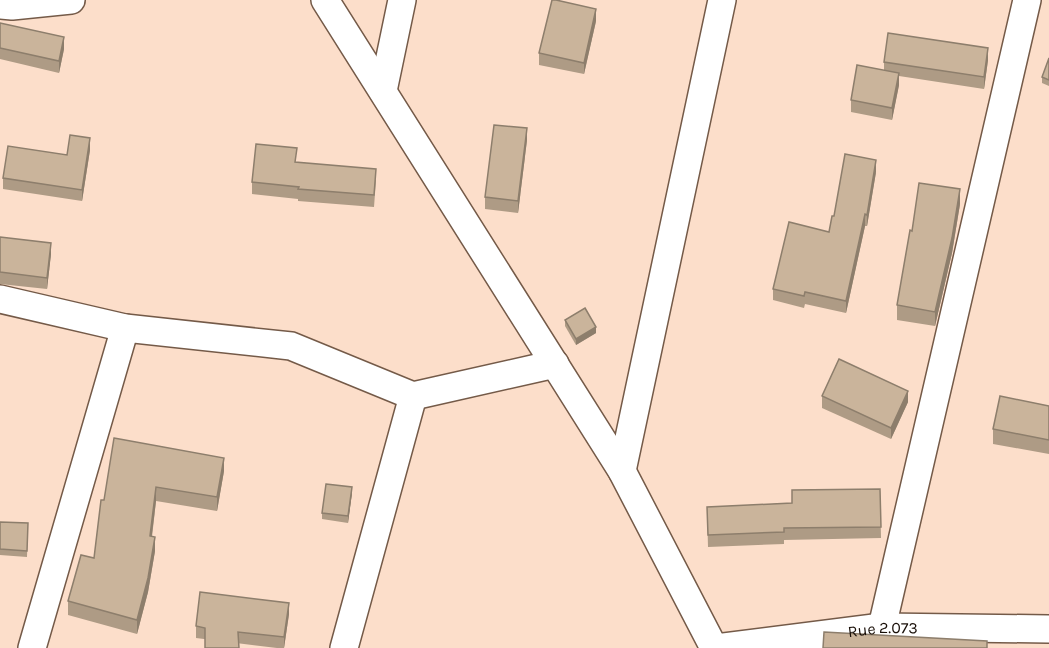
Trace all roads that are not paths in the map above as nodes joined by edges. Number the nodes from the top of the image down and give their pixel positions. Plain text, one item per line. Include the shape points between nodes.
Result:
1 (71, 0) edge
2 (325, 0) edge
3 (402, 0) edge
4 (722, 0) edge
5 (1027, 0) edge
6 (0, 5) edge
7 (383, 91) junction
8 (0, 299) edge
9 (125, 328) junction
10 (555, 364) junction
11 (413, 396) junction
12 (622, 471) junction
13 (882, 627) junction
14 (1049, 629) edge
15 (32, 648) edge
16 (344, 648) edge
17 (715, 648) edge

1 - 6 street
2 - 7 street
3 - 7 street
4 - 12 street
5 - 13 street
7 - 10 street
8 - 9 street
9 - 11 street via 291,346
9 - 15 street
10 - 11 street
10 - 12 street
11 - 16 street
12 - 17 street
13 - 14 street, Rue 2.073
13 - 17 street, Rue 2.073

